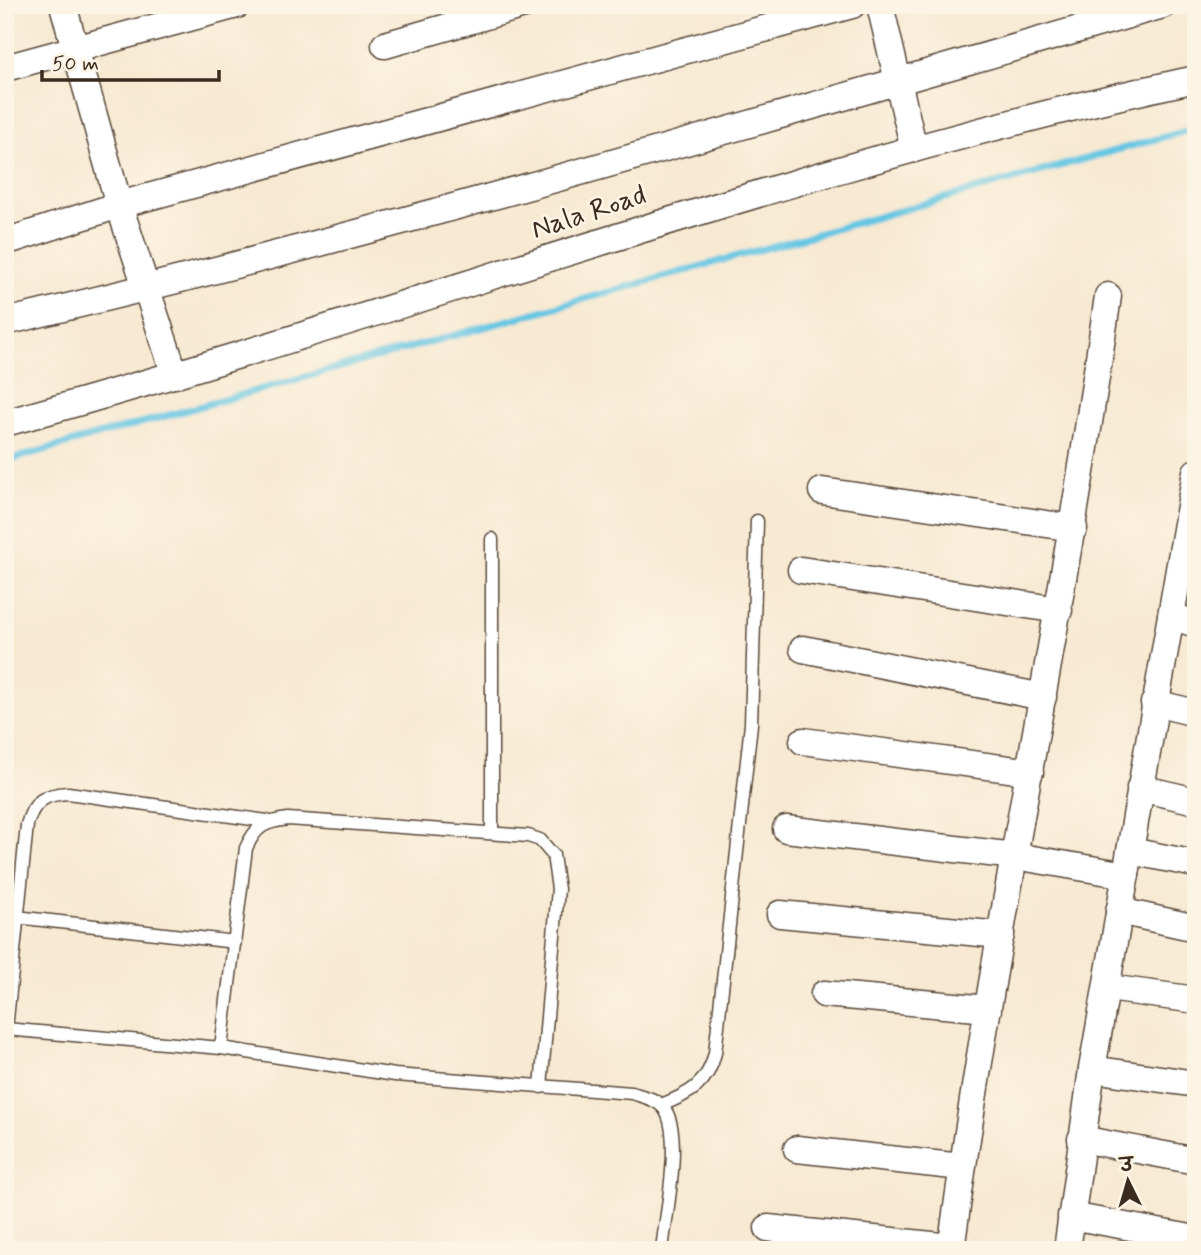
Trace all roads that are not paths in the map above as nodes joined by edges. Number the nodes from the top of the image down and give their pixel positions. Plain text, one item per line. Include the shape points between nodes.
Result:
1 (63, 5) edge
2 (237, 5) edge
3 (524, 5) edge
4 (852, 5) edge
5 (880, 5) edge
6 (1163, 5) edge
7 (385, 45) dead end
8 (76, 47) junction
9 (5, 68) edge
10 (1196, 79) edge
11 (897, 82) junction
12 (914, 149) junction
13 (119, 205) junction
14 (5, 242) edge
15 (149, 288) junction
16 (1108, 296) dead end
17 (5, 321) edge
18 (175, 374) junction
19 (5, 423) edge
20 (1196, 472) edge
21 (822, 491) dead end
22 (757, 520) dead end
23 (1074, 528) junction
24 (492, 539) dead end
25 (1190, 543) edge
26 (801, 570) dead end
27 (1059, 610) junction
28 (1184, 620) edge
29 (803, 649) dead end
30 (1043, 697) junction
31 (1154, 704) junction
32 (1196, 713) edge
33 (803, 740) dead end
34 (1030, 772) junction
35 (1140, 788) junction
36 (1196, 801) edge
37 (267, 821) junction
38 (786, 829) dead end
39 (492, 832) junction
40 (1015, 856) junction
41 (1128, 863) junction
42 (1196, 863) edge
43 (1119, 911) junction
44 (780, 914) dead end
45 (16, 917) junction
46 (1196, 928) edge
47 (1001, 934) junction
48 (235, 942) junction
49 (1108, 988) junction
50 (824, 994) dead end
51 (1196, 1000) edge
52 (988, 1009) junction
53 (6, 1029) edge
54 (221, 1048) junction
55 (1092, 1069) junction
56 (1196, 1084) edge
57 (541, 1087) junction
58 (662, 1105) junction
59 (1081, 1139) junction
60 (797, 1149) dead end
61 (1196, 1161) edge
62 (962, 1167) junction
63 (1071, 1216) junction
64 (768, 1228) dead end
65 (1196, 1239) edge
66 (951, 1248) edge
67 (662, 1250) edge
68 (1067, 1250) edge

1 - 8 street
2 - 8 street
3 - 7 street
4 - 13 street
5 - 11 street
6 - 11 street
8 - 9 street
8 - 13 street
10 - 12 street, Nala Road
11 - 12 street
11 - 15 street
12 - 18 street, Nala Road via 767,190
13 - 14 street
13 - 15 street
15 - 17 street
15 - 18 street
16 - 23 street
18 - 19 street, Nala Road
20 - 25 street
21 - 23 street
22 - 58 lane via 751,724 715,1053 711,1072 701,1084
23 - 27 street
24 - 39 lane
25 - 28 street
26 - 27 street
27 - 30 street
28 - 31 street
29 - 30 street
30 - 34 street
31 - 32 street
31 - 35 street
33 - 34 street
34 - 40 street
35 - 36 street
35 - 41 street
37 - 39 lane
37 - 45 lane via 49,794 30,810
37 - 48 lane via 255,830 246,848
38 - 40 street
39 - 57 lane via 540,840 553,855 556,867
40 - 41 street
40 - 47 street
41 - 42 street
41 - 43 street
43 - 46 street
43 - 49 street
44 - 47 street
45 - 48 lane
45 - 53 lane
47 - 52 street
48 - 54 lane
49 - 51 street
49 - 55 street
50 - 52 street
52 - 62 street
53 - 54 lane
54 - 57 lane via 395,1075
55 - 56 street
55 - 59 street
57 - 58 lane via 632,1093
58 - 67 lane via 674,1142
59 - 61 street
59 - 63 street
60 - 62 street
62 - 66 street
63 - 65 street
63 - 68 street
64 - 66 street

